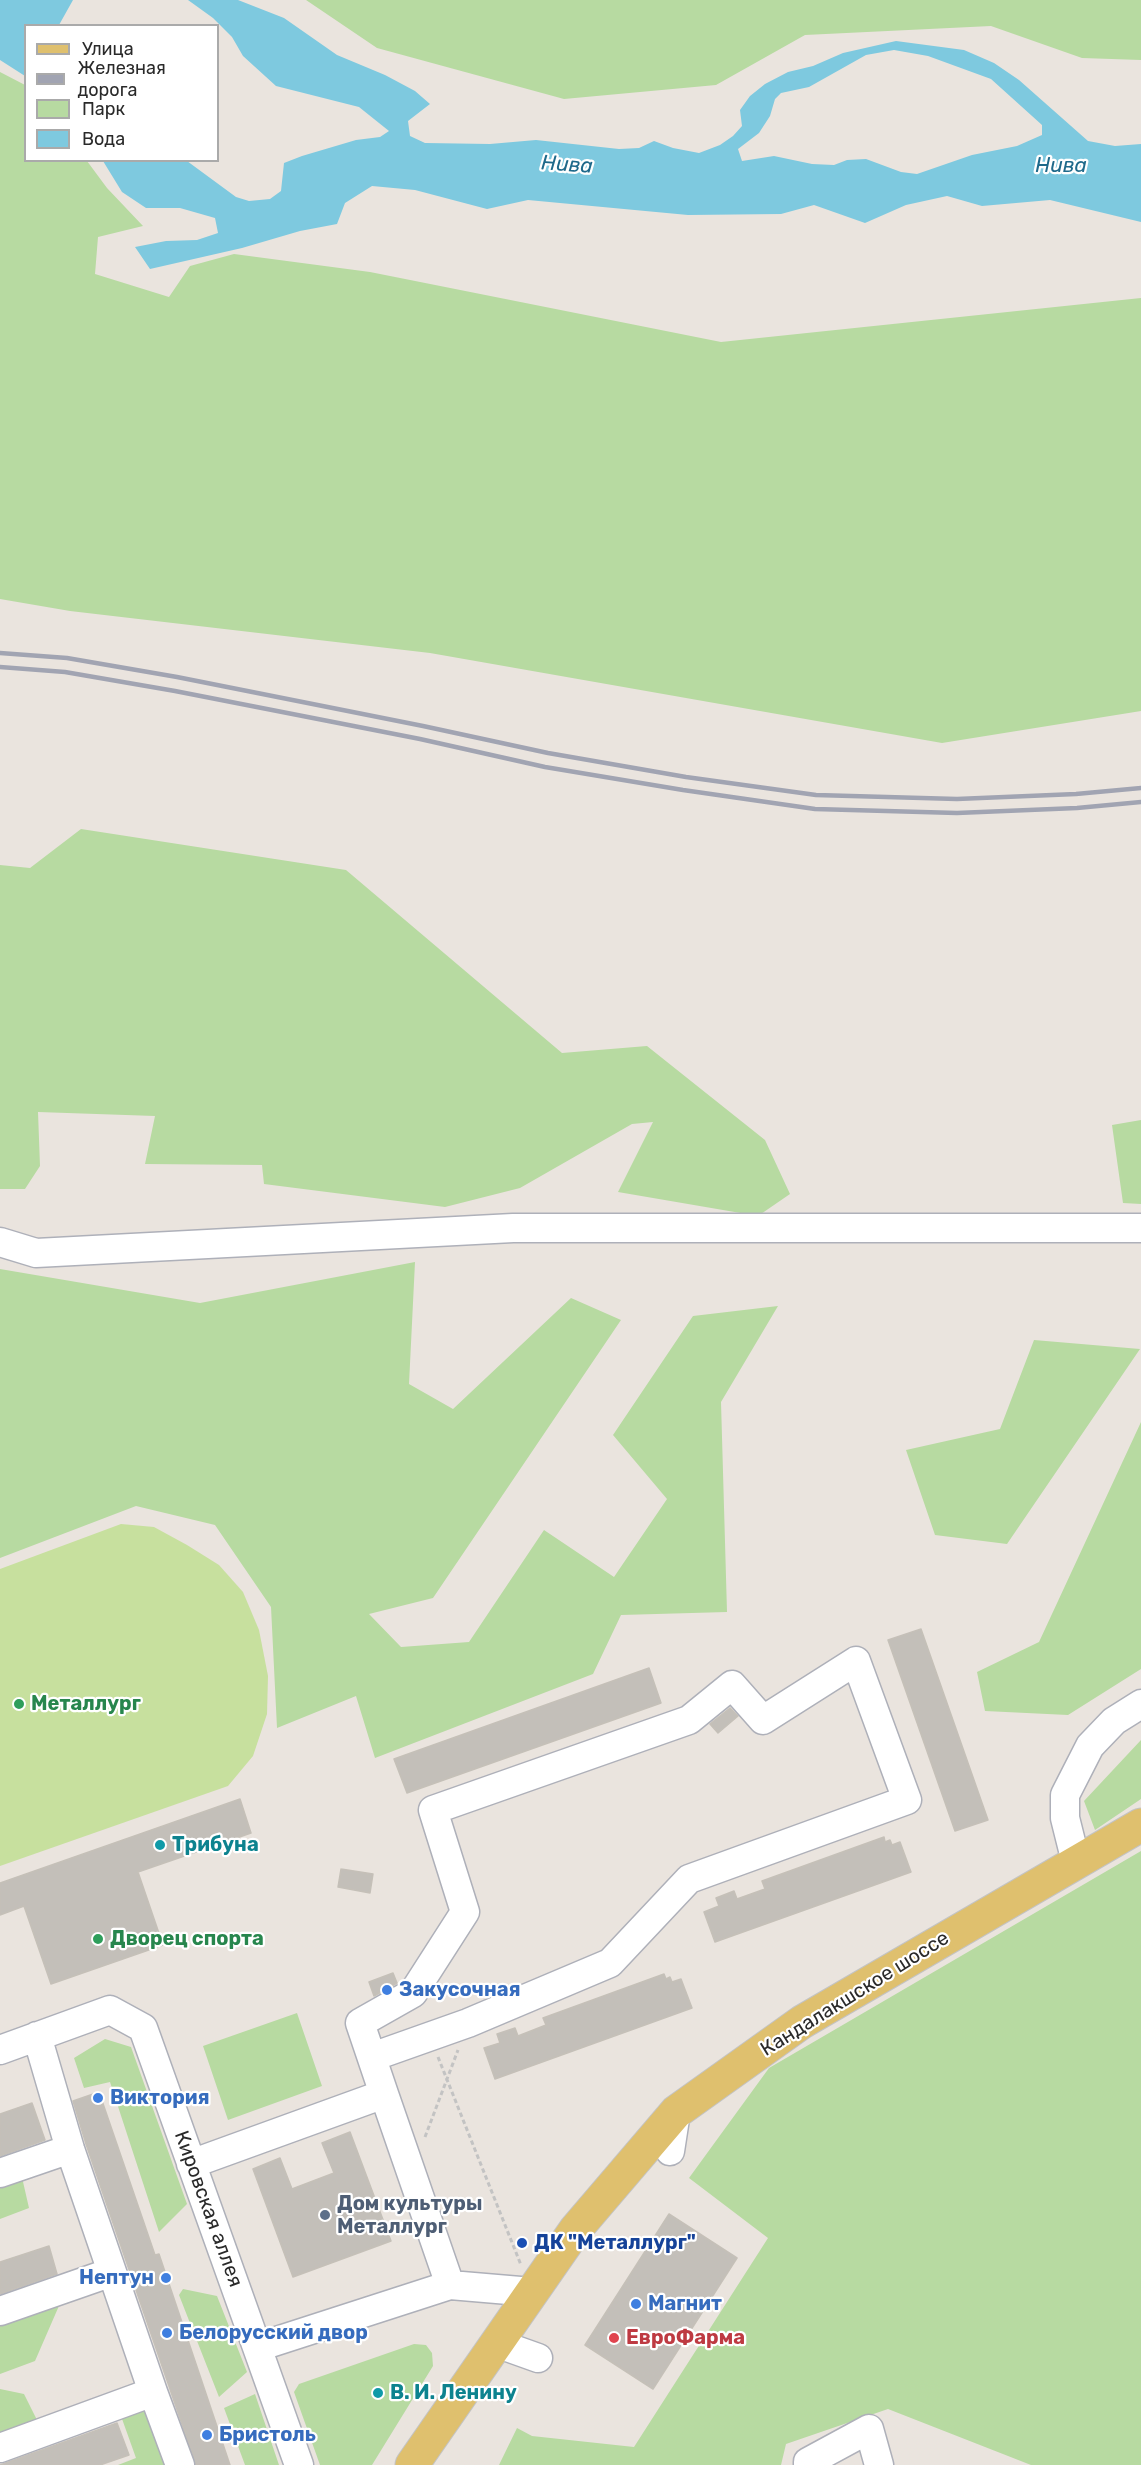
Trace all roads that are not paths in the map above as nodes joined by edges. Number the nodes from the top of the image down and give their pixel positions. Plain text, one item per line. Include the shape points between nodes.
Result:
1 (1141, 1228) edge
2 (0, 1242) edge
3 (1141, 1704) edge
4 (1141, 1825) edge
5 (1076, 1862) junction
6 (37, 2037) junction
7 (0, 2050) edge
8 (372, 2057) junction
9 (384, 2094) junction
10 (676, 2112) junction
11 (70, 2149) junction
12 (670, 2151) dead end
13 (191, 2164) junction
14 (0, 2173) edge
15 (112, 2272) junction
16 (450, 2285) junction
17 (532, 2292) junction
18 (0, 2311) edge
19 (496, 2343) junction
20 (258, 2348) junction
21 (538, 2358) dead end
22 (153, 2392) junction
23 (0, 2448) edge
24 (180, 2465) edge
25 (299, 2465) edge
26 (412, 2465) edge
27 (808, 2465) edge
28 (879, 2465) edge

1 - 2 street via 513,1228 36,1253
3 - 5 street via 1114,1721 1090,1746 1065,1795 1065,1818
4 - 5 main road, Кандалакшское шоссе
5 - 10 main road, Кандалакшское шоссе via 802,2022
6 - 7 street, Кировская аллея
6 - 11 street
6 - 13 street, Кировская аллея via 110,2010 143,2028
8 - 8 street via 468,2023 610,1963 689,1879 907,1800 856,1661 763,1720 732,1685 688,1720 433,1810 465,1912 413,1993 360,2023
8 - 9 street
9 - 13 street
9 - 16 street
10 - 12 street
10 - 17 main road, Кандалакшское шоссе via 576,2229
11 - 14 street
11 - 15 street
13 - 20 street, Кировская аллея
15 - 18 street
15 - 22 street
16 - 17 street
16 - 20 street
17 - 19 main road, Кандалакшское шоссе
19 - 21 street
19 - 26 main road, Кандалакшское шоссе
20 - 25 street, Кировская аллея
22 - 23 street
22 - 24 street
27 - 28 street via 869,2430

